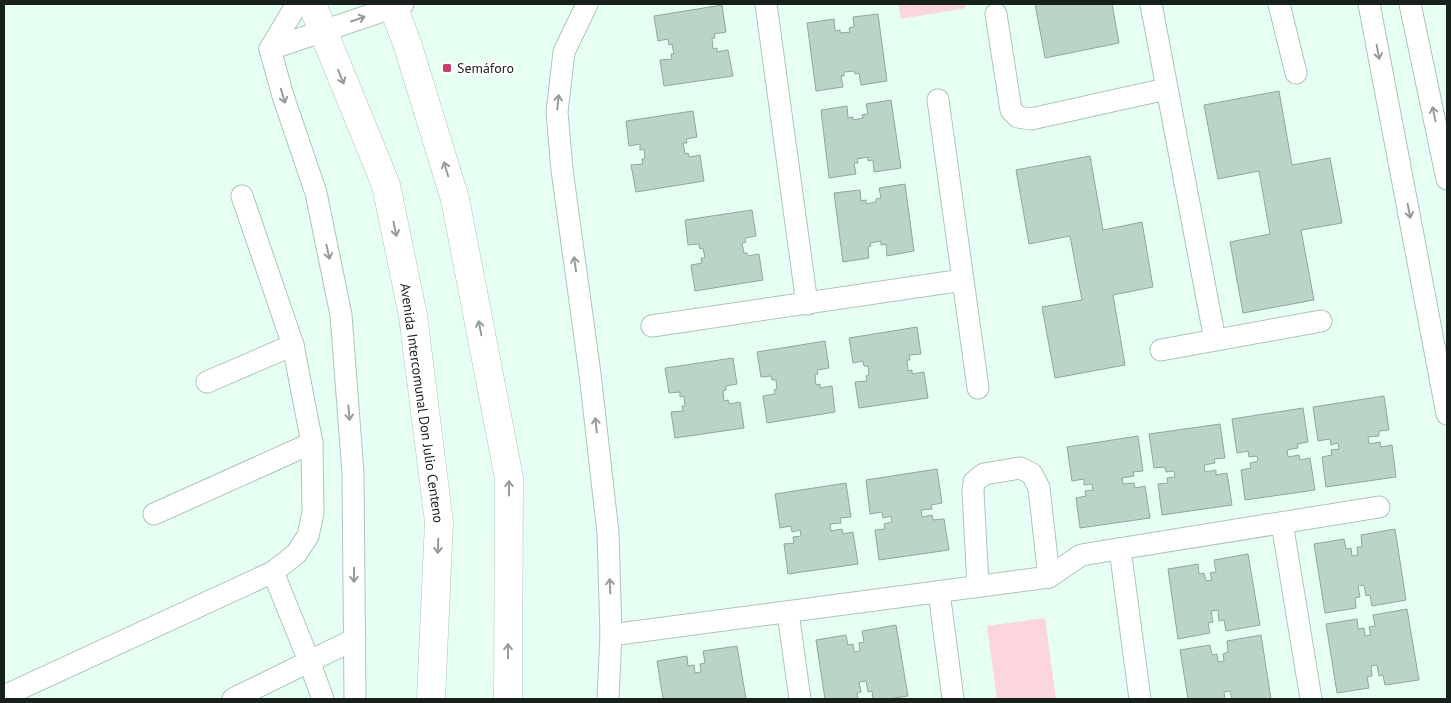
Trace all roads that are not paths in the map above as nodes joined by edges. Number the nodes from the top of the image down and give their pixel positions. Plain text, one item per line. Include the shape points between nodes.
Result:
1 (298, 4) edge
2 (312, 4) edge
3 (587, 4) edge
4 (766, 4) edge
5 (1151, 4) edge
6 (1279, 4) edge
7 (1369, 4) edge
8 (1410, 4) edge
9 (396, 5) edge
10 (996, 14) dead end
11 (322, 32) junction
12 (270, 49) junction
13 (1296, 73) dead end
14 (1166, 89) junction
15 (938, 100) dead end
16 (1447, 179) edge
17 (242, 196) dead end
18 (963, 280) junction
19 (807, 304) junction
20 (1321, 321) dead end
21 (652, 326) dead end
22 (1215, 340) junction
23 (293, 345) junction
24 (1161, 350) dead end
25 (207, 382) dead end
26 (978, 388) dead end
27 (1447, 414) edge
28 (312, 443) junction
29 (1379, 507) dead end
30 (154, 514) dead end
31 (1282, 523) junction
32 (1120, 549) junction
33 (272, 572) junction
34 (1049, 577) junction
35 (978, 586) junction
36 (939, 592) junction
37 (788, 612) junction
38 (611, 635) junction
39 (355, 639) junction
40 (310, 660) junction
41 (4, 696) edge
42 (233, 699) edge
43 (323, 699) edge
44 (355, 699) edge
45 (432, 699) edge
46 (508, 699) edge
47 (608, 699) edge
48 (800, 699) edge
49 (953, 699) edge
50 (1140, 699) edge
51 (1311, 699) edge

1 - 12 street
2 - 11 main road, Avenida Intercomunal Don Julio Centeno
38 -> 3 street via 607,523 557,112 564,52
4 - 19 street
5 - 14 street
6 - 13 street
7 -> 27 street
16 -> 8 street
11 -> 9 street
46 -> 9 main road via 509,478 455,199
10 - 14 street via 1011,110 1018,118 1031,119
11 - 12 street
11 -> 45 main road, Avenida Intercomunal Don Julio Centeno via 386,185 413,316 439,522
12 -> 39 street via 316,193 341,315 354,473
14 - 22 street
15 - 18 street
17 - 23 street
18 - 19 street
18 - 26 street
19 - 21 street
20 - 22 street
22 - 24 street
23 - 25 street
23 - 28 street
28 - 30 street
28 - 33 street via 313,513 308,536 296,554
29 - 31 street
31 - 32 street
31 - 51 street
32 - 34 street via 1081,555
32 - 50 street
33 - 40 street
33 - 41 street
34 - 35 street
34 - 35 street via 1039,488 1032,474 1020,468 984,474 974,482
35 - 36 street
36 - 37 street
36 - 49 street
37 - 38 street
37 - 48 street
38 - 47 street
39 - 40 street
39 - 44 street
40 - 42 street
40 - 43 street

